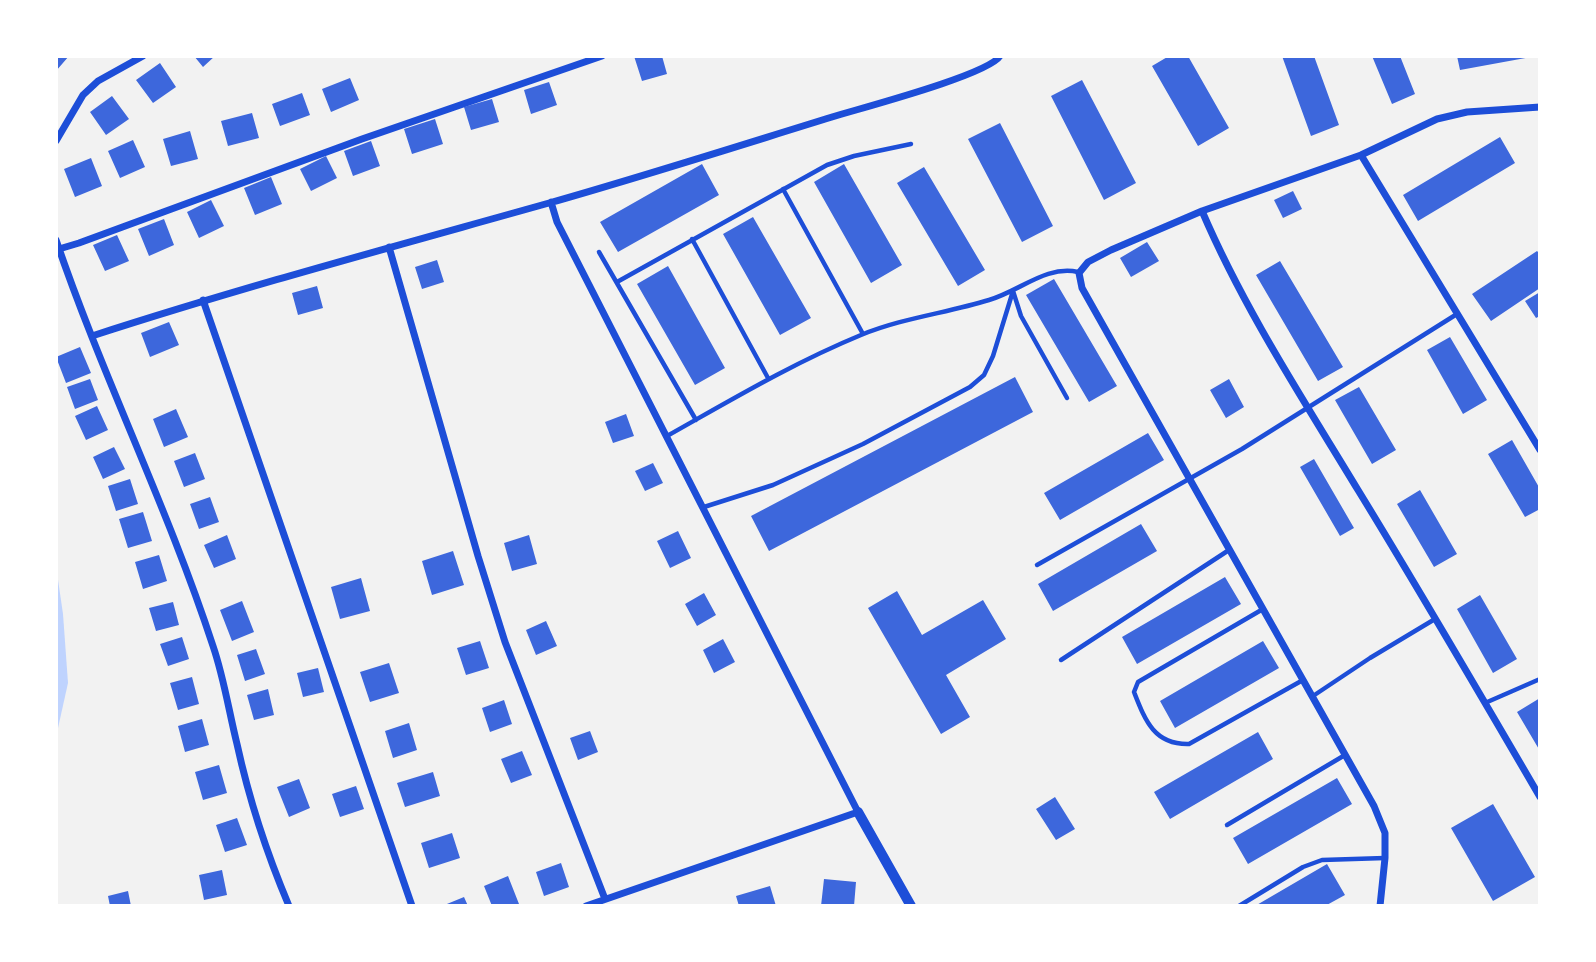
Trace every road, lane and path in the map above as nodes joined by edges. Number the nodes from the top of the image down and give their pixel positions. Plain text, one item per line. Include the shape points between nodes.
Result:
1 (143, 56) edge
2 (602, 56) edge
3 (1000, 56) edge
4 (1540, 107) edge
5 (66, 122) junction
6 (56, 125) edge
7 (56, 141) edge
8 (911, 144) dead end
9 (1361, 155) junction
10 (783, 189) junction
11 (551, 202) junction
12 (1202, 211) junction
13 (692, 239) junction
14 (57, 244) edge
15 (388, 247) junction
16 (599, 252) dead end
17 (1079, 272) junction
18 (617, 282) junction
19 (1013, 291) junction
20 (203, 300) junction
21 (1457, 314) junction
22 (863, 334) junction
23 (92, 336) junction
24 (768, 378) junction
25 (1067, 398) dead end
26 (1307, 407) junction
27 (696, 420) junction
28 (667, 436) junction
29 (1540, 449) edge
30 (1190, 478) junction
31 (704, 507) junction
32 (1230, 550) junction
33 (1037, 565) dead end
34 (1264, 609) junction
35 (1436, 618) junction
36 (1061, 660) dead end
37 (1540, 678) edge
38 (1303, 680) junction
39 (1313, 696) junction
40 (1485, 702) junction
41 (1345, 755) junction
42 (1540, 797) edge
43 (858, 812) junction
44 (1227, 825) dead end
45 (1385, 858) junction
46 (605, 899) junction
47 (289, 906) edge
48 (412, 906) edge
49 (586, 906) edge
50 (911, 906) edge
51 (1239, 906) edge
52 (1380, 906) edge

1 - 5 street via 98,80
2 - 14 street via 79,243
3 - 11 street via 975,72
4 - 9 street via 1447,117
5 - 6 lane
5 - 7 street
8 - 10 lane via 828,165
9 - 12 street
9 - 21 street
10 - 13 lane
10 - 22 lane
11 - 15 street
11 - 28 street
12 - 17 street via 1111,250
12 - 26 street via 1238,288
13 - 18 lane
13 - 24 lane
14 - 23 street
15 - 20 street
15 - 46 street via 505,642
16 - 18 lane
17 - 19 lane via 1064,269
17 - 30 street via 1082,288
18 - 27 lane
19 - 22 lane
19 - 25 lane via 1021,316
19 - 31 lane via 993,356 984,375 970,387 773,485
20 - 23 street
20 - 48 street
21 - 26 lane
21 - 29 street
22 - 24 lane
23 - 47 street via 179,546 215,650 250,794
24 - 27 lane
26 - 30 lane
26 - 35 street
27 - 28 lane
28 - 31 street
30 - 32 street
30 - 33 lane
31 - 43 street
32 - 34 street
32 - 36 lane
34 - 38 street
34 - 38 lane via 1138,682 1134,691 1142,712 1159,736 1173,744 1189,744
35 - 39 lane
35 - 40 street
37 - 40 lane
38 - 39 street
39 - 41 street
40 - 42 street
41 - 44 lane
41 - 45 street via 1385,833
43 - 46 street
43 - 50 street
45 - 51 lane via 1322,860
45 - 52 street
46 - 49 street

